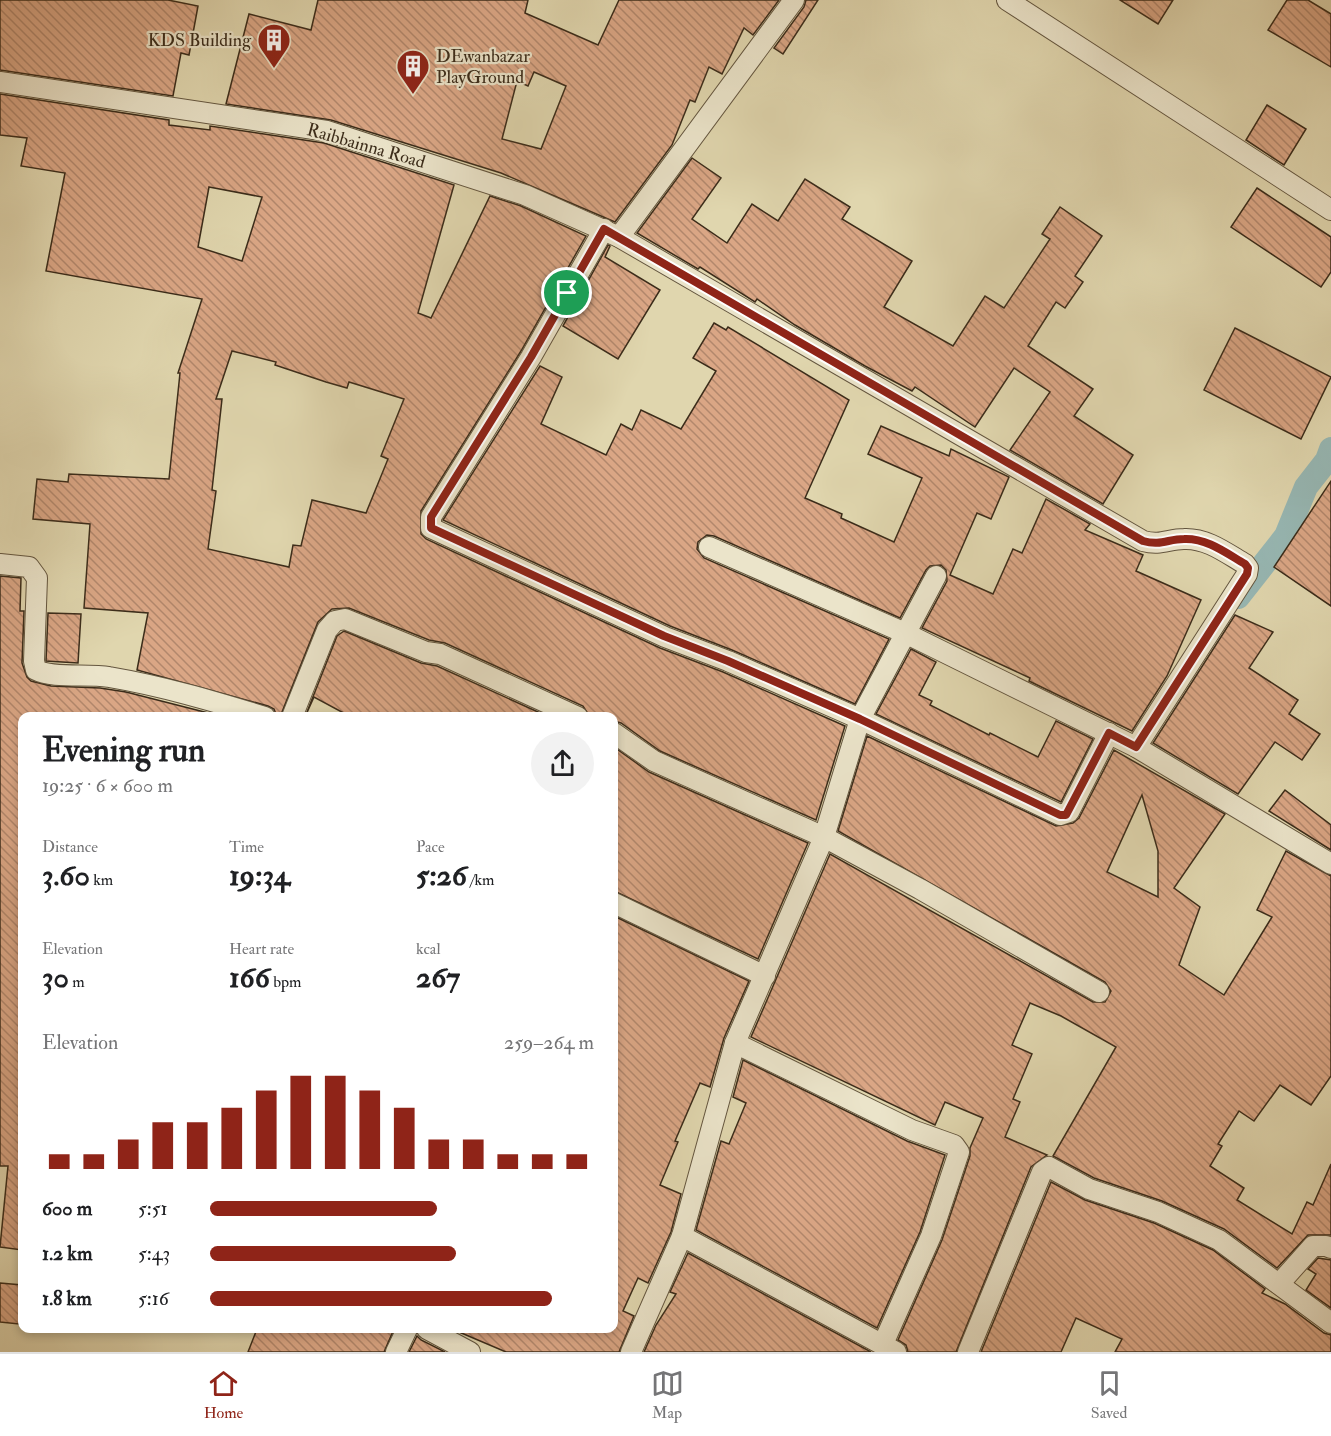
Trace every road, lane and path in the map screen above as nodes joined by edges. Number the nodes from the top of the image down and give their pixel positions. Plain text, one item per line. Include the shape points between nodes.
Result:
1 (794, 0) edge
2 (1007, 0) edge
3 (0, 81) edge
4 (1331, 210) edge
5 (611, 233) junction
6 (709, 547) dead end
7 (0, 564) edge
8 (936, 576) dead end
9 (905, 633) junction
10 (248, 712) edge
11 (294, 712) edge
12 (567, 712) edge
13 (860, 719) junction
14 (1109, 733) junction
15 (618, 736) edge
16 (1136, 747) junction
17 (824, 837) junction
18 (1331, 864) edge
19 (618, 905) edge
20 (765, 976) junction
21 (1099, 992) dead end
22 (735, 1044) junction
23 (682, 1236) junction
24 (1331, 1248) edge
25 (1279, 1284) junction
26 (1331, 1323) edge
27 (405, 1333) edge
28 (434, 1333) edge
29 (890, 1348) edge
30 (396, 1352) edge
31 (470, 1352) edge
32 (631, 1352) edge
33 (968, 1352) edge

1 - 5 street
2 - 4 street
3 - 5 street, Raibbainna Road via 327,131 525,195
5 - 13 street via 431,517 431,528 664,636
5 - 16 street, Raibbainna Road via 1143,541 1203,541 1245,564 1247,574
6 - 9 street
7 - 10 street via 29,567 37,578 36,670 106,676 163,687
8 - 9 street
9 - 13 street
9 - 14 street
11 - 12 street via 327,630 335,621 345,619 450,658
13 - 14 street via 1060,815 1066,815
13 - 17 street
14 - 16 street
15 - 17 street via 654,761
16 - 18 street
17 - 20 street
17 - 21 street
19 - 20 street
20 - 22 street
22 - 23 street
22 - 29 street via 912,1130 954,1145 959,1152
23 - 29 street
23 - 32 street
24 - 25 street via 1313,1246
25 - 26 street
25 - 33 street via 1219,1240 1158,1212 1089,1189 1049,1167 1042,1172
27 - 30 street
28 - 31 street

